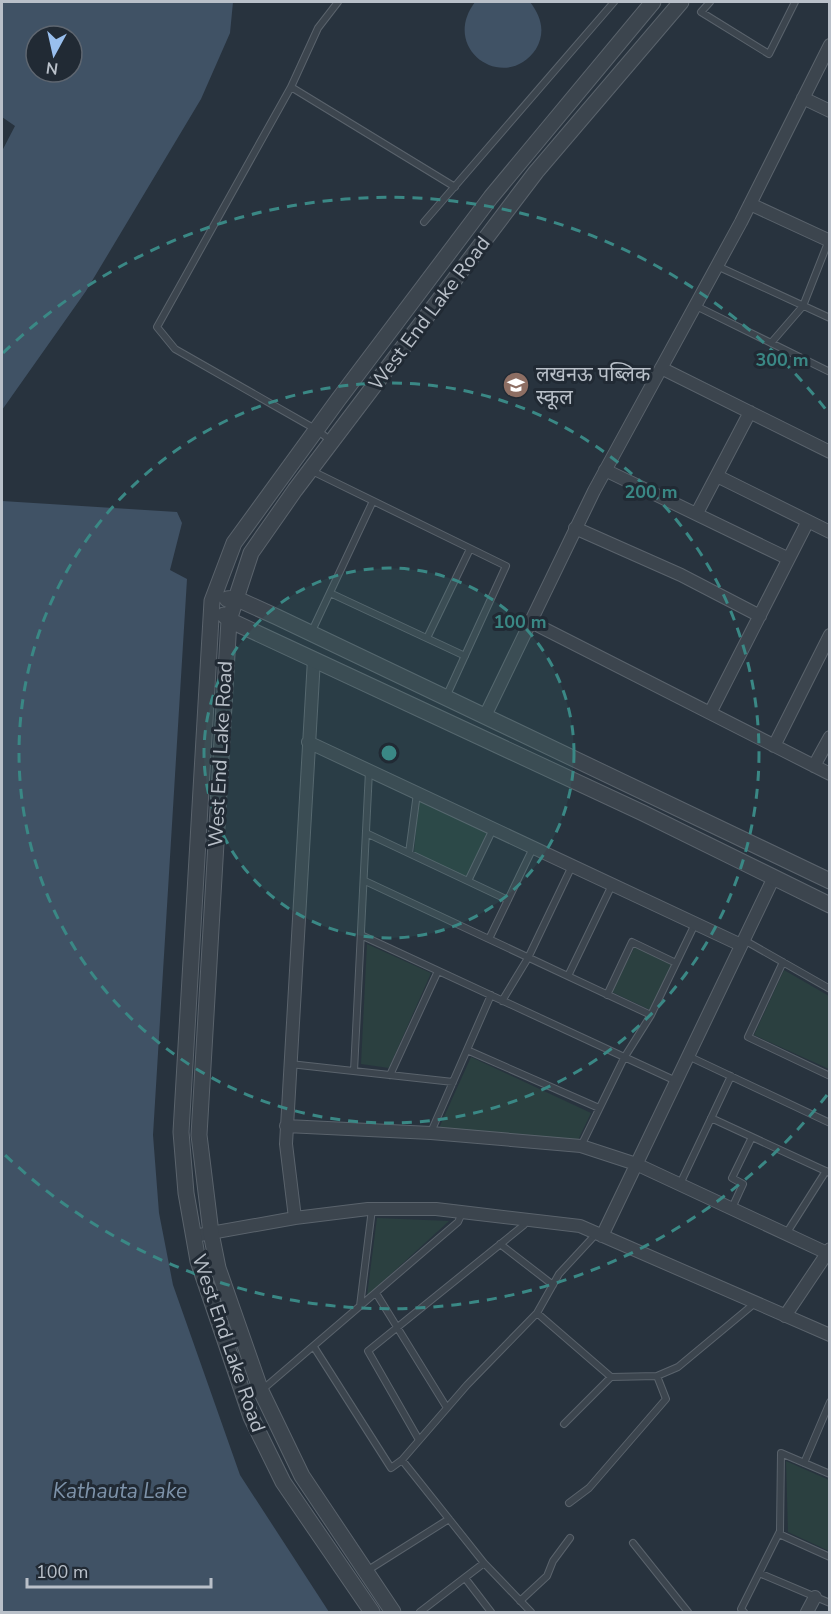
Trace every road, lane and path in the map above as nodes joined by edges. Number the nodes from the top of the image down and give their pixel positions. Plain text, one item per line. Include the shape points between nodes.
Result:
1 (338, 2) edge
2 (615, 2) edge
3 (652, 2) edge
4 (681, 2) edge
5 (710, 2) edge
6 (795, 2) edge
7 (830, 45) edge
8 (291, 87) junction
9 (803, 98) junction
10 (830, 111) edge
11 (455, 187) junction
12 (750, 204) junction
13 (424, 222) dead end
14 (829, 241) edge
15 (717, 266) junction
16 (695, 306) junction
17 (803, 306) junction
18 (830, 318) edge
19 (771, 344) junction
20 (661, 368) junction
21 (830, 372) edge
22 (750, 412) junction
23 (317, 430) junction
24 (332, 442) junction
25 (830, 452) edge
26 (310, 470) junction
27 (605, 470) junction
28 (717, 476) junction
29 (374, 501) junction
30 (697, 513) junction
31 (808, 521) junction
32 (575, 528) junction
33 (830, 532) edge
34 (470, 549) junction
35 (787, 558) junction
36 (330, 593) junction
37 (235, 598) junction
38 (212, 601) junction
39 (760, 616) junction
40 (228, 620) junction
41 (529, 621) junction
42 (311, 633) junction
43 (830, 635) edge
44 (427, 638) junction
45 (826, 652) edge
46 (465, 656) junction
47 (314, 659) junction
48 (446, 697) junction
49 (710, 713) junction
50 (485, 716) junction
51 (830, 737) edge
52 (309, 742) junction
53 (774, 746) junction
54 (814, 766) junction
55 (369, 771) junction
56 (830, 774) edge
57 (417, 793) junction
58 (493, 829) junction
59 (366, 833) junction
60 (533, 848) junction
61 (409, 853) junction
62 (572, 866) junction
63 (774, 877) junction
64 (365, 881) junction
65 (468, 881) junction
66 (830, 881) edge
67 (612, 884) junction
68 (507, 900) junction
69 (830, 904) edge
70 (695, 924) junction
71 (363, 936) junction
72 (489, 939) junction
73 (742, 942) junction
74 (528, 958) junction
75 (783, 962) junction
76 (676, 963) junction
77 (438, 971) junction
78 (568, 976) junction
79 (830, 989) edge
80 (607, 995) junction
81 (491, 996) junction
82 (502, 1001) junction
83 (651, 1015) junction
84 (467, 1050) junction
85 (688, 1056) junction
86 (624, 1058) junction
87 (289, 1064) junction
88 (354, 1071) junction
89 (390, 1076) junction
90 (830, 1076) edge
91 (731, 1077) junction
92 (676, 1081) junction
93 (453, 1082) junction
94 (599, 1108) junction
95 (711, 1118) junction
96 (830, 1123) edge
97 (286, 1126) junction
98 (431, 1133) junction
99 (752, 1137) junction
100 (581, 1146) junction
101 (636, 1164) junction
102 (828, 1172) edge
103 (680, 1184) junction
104 (372, 1209) junction
105 (731, 1209) junction
106 (462, 1212) junction
107 (295, 1218) junction
108 (525, 1220) junction
109 (211, 1233) junction
110 (786, 1234) junction
111 (599, 1235) junction
112 (194, 1236) junction
113 (501, 1244) junction
114 (829, 1252) edge
115 (553, 1285) junction
116 (376, 1293) junction
117 (755, 1303) junction
118 (360, 1307) junction
119 (537, 1313) junction
120 (785, 1316) junction
121 (396, 1328) junction
122 (830, 1335) edge
123 (314, 1347) junction
124 (657, 1376) junction
125 (611, 1377) junction
126 (261, 1391) junction
127 (830, 1402) edge
128 (447, 1408) junction
129 (821, 1422) junction
130 (564, 1424) dead end
131 (830, 1426) edge
132 (419, 1440) junction
133 (402, 1460) junction
134 (804, 1463) junction
135 (830, 1474) edge
136 (569, 1503) dead end
137 (449, 1519) junction
138 (779, 1534) junction
139 (570, 1538) dead end
140 (633, 1543) dead end
141 (830, 1557) edge
142 (484, 1563) junction
143 (364, 1572) junction
144 (759, 1573) junction
145 (465, 1578) junction
146 (815, 1597) junction
147 (519, 1601) junction
148 (830, 1603) edge
149 (741, 1611) edge
150 (372, 1612) edge
151 (393, 1612) edge
152 (420, 1612) edge
153 (491, 1612) edge
154 (531, 1612) edge
155 (688, 1612) edge
156 (807, 1612) edge

1 - 8 lane via 318,28
2 - 11 lane
3 - 23 street, West End Lake Road via 490,197
4 - 24 street, West End Lake Road via 536,172
5 - 6 lane via 701,12 769,54
7 - 9 street
8 - 11 lane
8 - 23 lane via 157,327 175,349
9 - 10 street
9 - 12 street
11 - 13 lane
12 - 14 street
12 - 15 street
14 - 17 lane
15 - 16 street
15 - 17 lane
16 - 19 lane
16 - 20 street
17 - 18 lane
17 - 19 lane
19 - 21 lane
20 - 22 street
20 - 27 street
22 - 25 street
22 - 28 street
23 - 24 lane
23 - 38 street, West End Lake Road via 234,543
24 - 26 street, West End Lake Road
26 - 29 lane
26 - 37 street, West End Lake Road via 251,554
27 - 30 street
27 - 32 street
28 - 30 street
28 - 31 street
29 - 34 lane
29 - 36 lane
30 - 35 street
31 - 33 street
31 - 35 street
32 - 39 street via 681,575
32 - 41 street
34 - 44 lane
34 - 46 lane via 506,566
35 - 39 street
36 - 42 lane
36 - 44 lane
37 - 38 street
37 - 40 street, West End Lake Road
37 - 42 street
38 - 40 street
38 - 112 street, West End Lake Road via 181,1132
39 - 49 street
40 - 47 street
40 - 109 street, West End Lake Road via 199,1135
41 - 49 street
41 - 50 street
42 - 48 street
43 - 45 street
44 - 46 lane
45 - 53 street
46 - 48 lane
47 - 52 street
47 - 63 street
48 - 50 street
49 - 53 street
50 - 66 street
51 - 54 street
52 - 55 street
52 - 87 street
53 - 54 street
54 - 56 street
55 - 57 street
55 - 59 lane
57 - 58 street
57 - 61 lane
58 - 60 street
58 - 65 lane
59 - 61 lane
59 - 64 lane
60 - 62 street
60 - 68 lane
61 - 65 lane
62 - 67 street
62 - 74 lane
63 - 69 street
63 - 73 street
64 - 71 lane
64 - 72 lane
65 - 68 lane
67 - 70 street
67 - 78 lane
68 - 72 lane
70 - 73 street
70 - 76 lane
71 - 77 lane
71 - 88 lane
72 - 74 lane
73 - 75 lane
73 - 85 street
74 - 78 lane
74 - 82 lane
75 - 79 lane
75 - 90 lane via 748,1037
76 - 80 lane via 633,942
76 - 83 lane
77 - 81 lane
77 - 89 lane
78 - 80 lane
80 - 83 lane
81 - 82 lane
81 - 84 lane
82 - 86 lane
83 - 86 lane
84 - 93 lane
84 - 94 lane
85 - 91 lane
85 - 92 street
86 - 92 lane
86 - 94 lane
87 - 88 lane
87 - 97 street
88 - 89 lane
89 - 93 lane
91 - 95 lane
91 - 96 lane
92 - 101 street
93 - 98 lane
94 - 100 lane
95 - 99 lane
95 - 103 lane
97 - 98 street
97 - 107 street
98 - 100 street
99 - 102 lane
99 - 105 lane via 732,1178 743,1184
100 - 101 street
101 - 103 street
101 - 111 street
102 - 110 lane
103 - 105 street
104 - 106 street
104 - 107 street
104 - 118 lane
105 - 110 street
106 - 108 street
106 - 116 lane via 458,1222
107 - 109 street
108 - 111 street via 580,1226
108 - 113 lane
109 - 112 street
109 - 126 street, West End Lake Road via 218,1269
110 - 114 street
111 - 115 lane via 559,1274
111 - 117 street
112 - 150 street, West End Lake Road via 198,1261 251,1417 283,1482
113 - 115 lane
113 - 121 lane
114 - 120 street
115 - 119 lane
116 - 118 lane
116 - 121 lane
117 - 120 street
117 - 124 lane via 678,1368
118 - 123 lane
119 - 125 lane
119 - 128 lane
120 - 122 street
121 - 128 lane
121 - 132 lane via 368,1350
123 - 126 lane
123 - 133 lane via 392,1468
124 - 125 lane
124 - 136 lane via 666,1399 589,1488
125 - 130 lane
126 - 143 street, West End Lake Road via 302,1476
127 - 129 lane
128 - 132 lane
129 - 131 lane
129 - 134 lane
132 - 133 lane
133 - 137 lane
134 - 135 lane
134 - 138 lane via 781,1453
137 - 142 lane
137 - 143 lane
138 - 141 lane
138 - 144 lane
139 - 147 lane via 547,1576
140 - 155 lane
142 - 145 lane
142 - 147 lane
143 - 151 street, West End Lake Road
144 - 146 lane
144 - 149 lane
145 - 152 lane
145 - 153 lane
146 - 148 lane
146 - 156 street
147 - 154 lane

